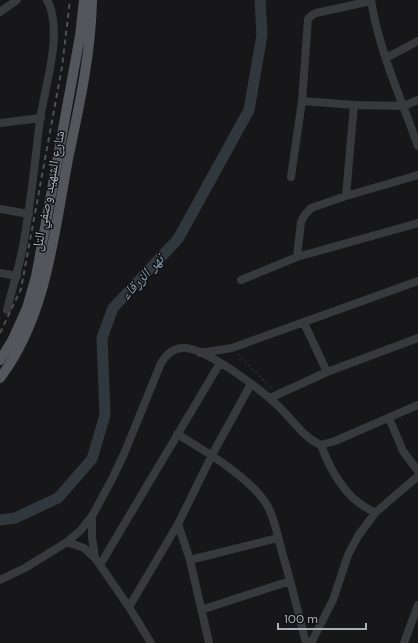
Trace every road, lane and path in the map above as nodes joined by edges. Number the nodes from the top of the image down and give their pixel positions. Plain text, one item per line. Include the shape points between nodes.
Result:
1 (17, 0) edge
2 (47, 0) edge
3 (84, 0) edge
4 (92, 0) edge
5 (371, 0) edge
6 (0, 12) edge
7 (418, 41) edge
8 (386, 58) junction
9 (418, 100) edge
10 (302, 101) junction
11 (354, 105) junction
12 (404, 106) junction
13 (41, 118) junction
14 (0, 123) edge
15 (418, 146) edge
16 (418, 175) edge
17 (291, 177) dead end
18 (346, 196) junction
19 (0, 209) edge
20 (29, 214) junction
21 (418, 223) edge
22 (297, 258) junction
23 (0, 273) edge
24 (17, 276) junction
25 (241, 280) dead end
26 (418, 281) edge
27 (7, 310) dead end
28 (304, 323) junction
29 (418, 338) edge
30 (232, 348) junction
31 (200, 353) junction
32 (0, 360) edge
33 (220, 363) junction
34 (327, 372) junction
35 (0, 378) edge
36 (251, 384) junction
37 (273, 396) junction
38 (418, 405) edge
39 (389, 418) junction
40 (177, 434) junction
41 (321, 445) junction
42 (212, 456) junction
43 (418, 471) edge
44 (418, 476) edge
45 (375, 513) junction
46 (92, 516) junction
47 (178, 524) junction
48 (278, 538) junction
49 (67, 542) junction
50 (190, 560) junction
51 (98, 561) junction
52 (0, 580) edge
53 (290, 581) junction
54 (418, 605) edge
55 (129, 607) junction
56 (201, 610) junction
57 (150, 643) edge
58 (209, 643) edge
59 (306, 643) edge
60 (311, 643) edge
61 (404, 643) edge

1 - 6 street
2 - 13 street via 54,19 54,34
3 - 32 main road, شارع الشهيد وصفي التل via 80,36 36,277 27,308
4 - 35 main road, شارع الشهيد وصفي التل via 86,71 42,293 23,341
5 - 8 street
5 - 10 street via 316,13 308,19
7 - 8 street
8 - 12 street
9 - 12 street
10 - 11 street
10 - 17 street
11 - 12 street
11 - 18 street
12 - 15 street
13 - 14 street
13 - 20 street
16 - 18 street
18 - 22 street via 315,206 304,216 300,227
19 - 20 street
20 - 24 street
21 - 22 street
22 - 25 street
23 - 24 street
24 - 27 street
26 - 28 street
28 - 30 street
28 - 34 street
29 - 34 street
30 - 31 street
30 - 37 path
31 - 33 street
31 - 46 street via 181,348 171,352 161,363 124,454
33 - 36 street
33 - 40 street
34 - 37 street
36 - 37 street
36 - 42 street
37 - 41 street via 308,437
38 - 39 street
39 - 41 street
39 - 43 street via 403,451
40 - 42 street
40 - 51 street
41 - 45 street via 328,463 345,489 358,502
42 - 47 street
42 - 48 street via 262,498 269,510
44 - 45 street
45 - 60 street via 352,546 333,600
46 - 49 street
46 - 51 street via 92,537
47 - 50 street
47 - 55 street
48 - 50 street
48 - 53 street
49 - 51 street via 84,548
49 - 52 street
50 - 56 street
51 - 55 street
53 - 56 street
53 - 59 street
54 - 61 street
55 - 57 street
56 - 58 street

